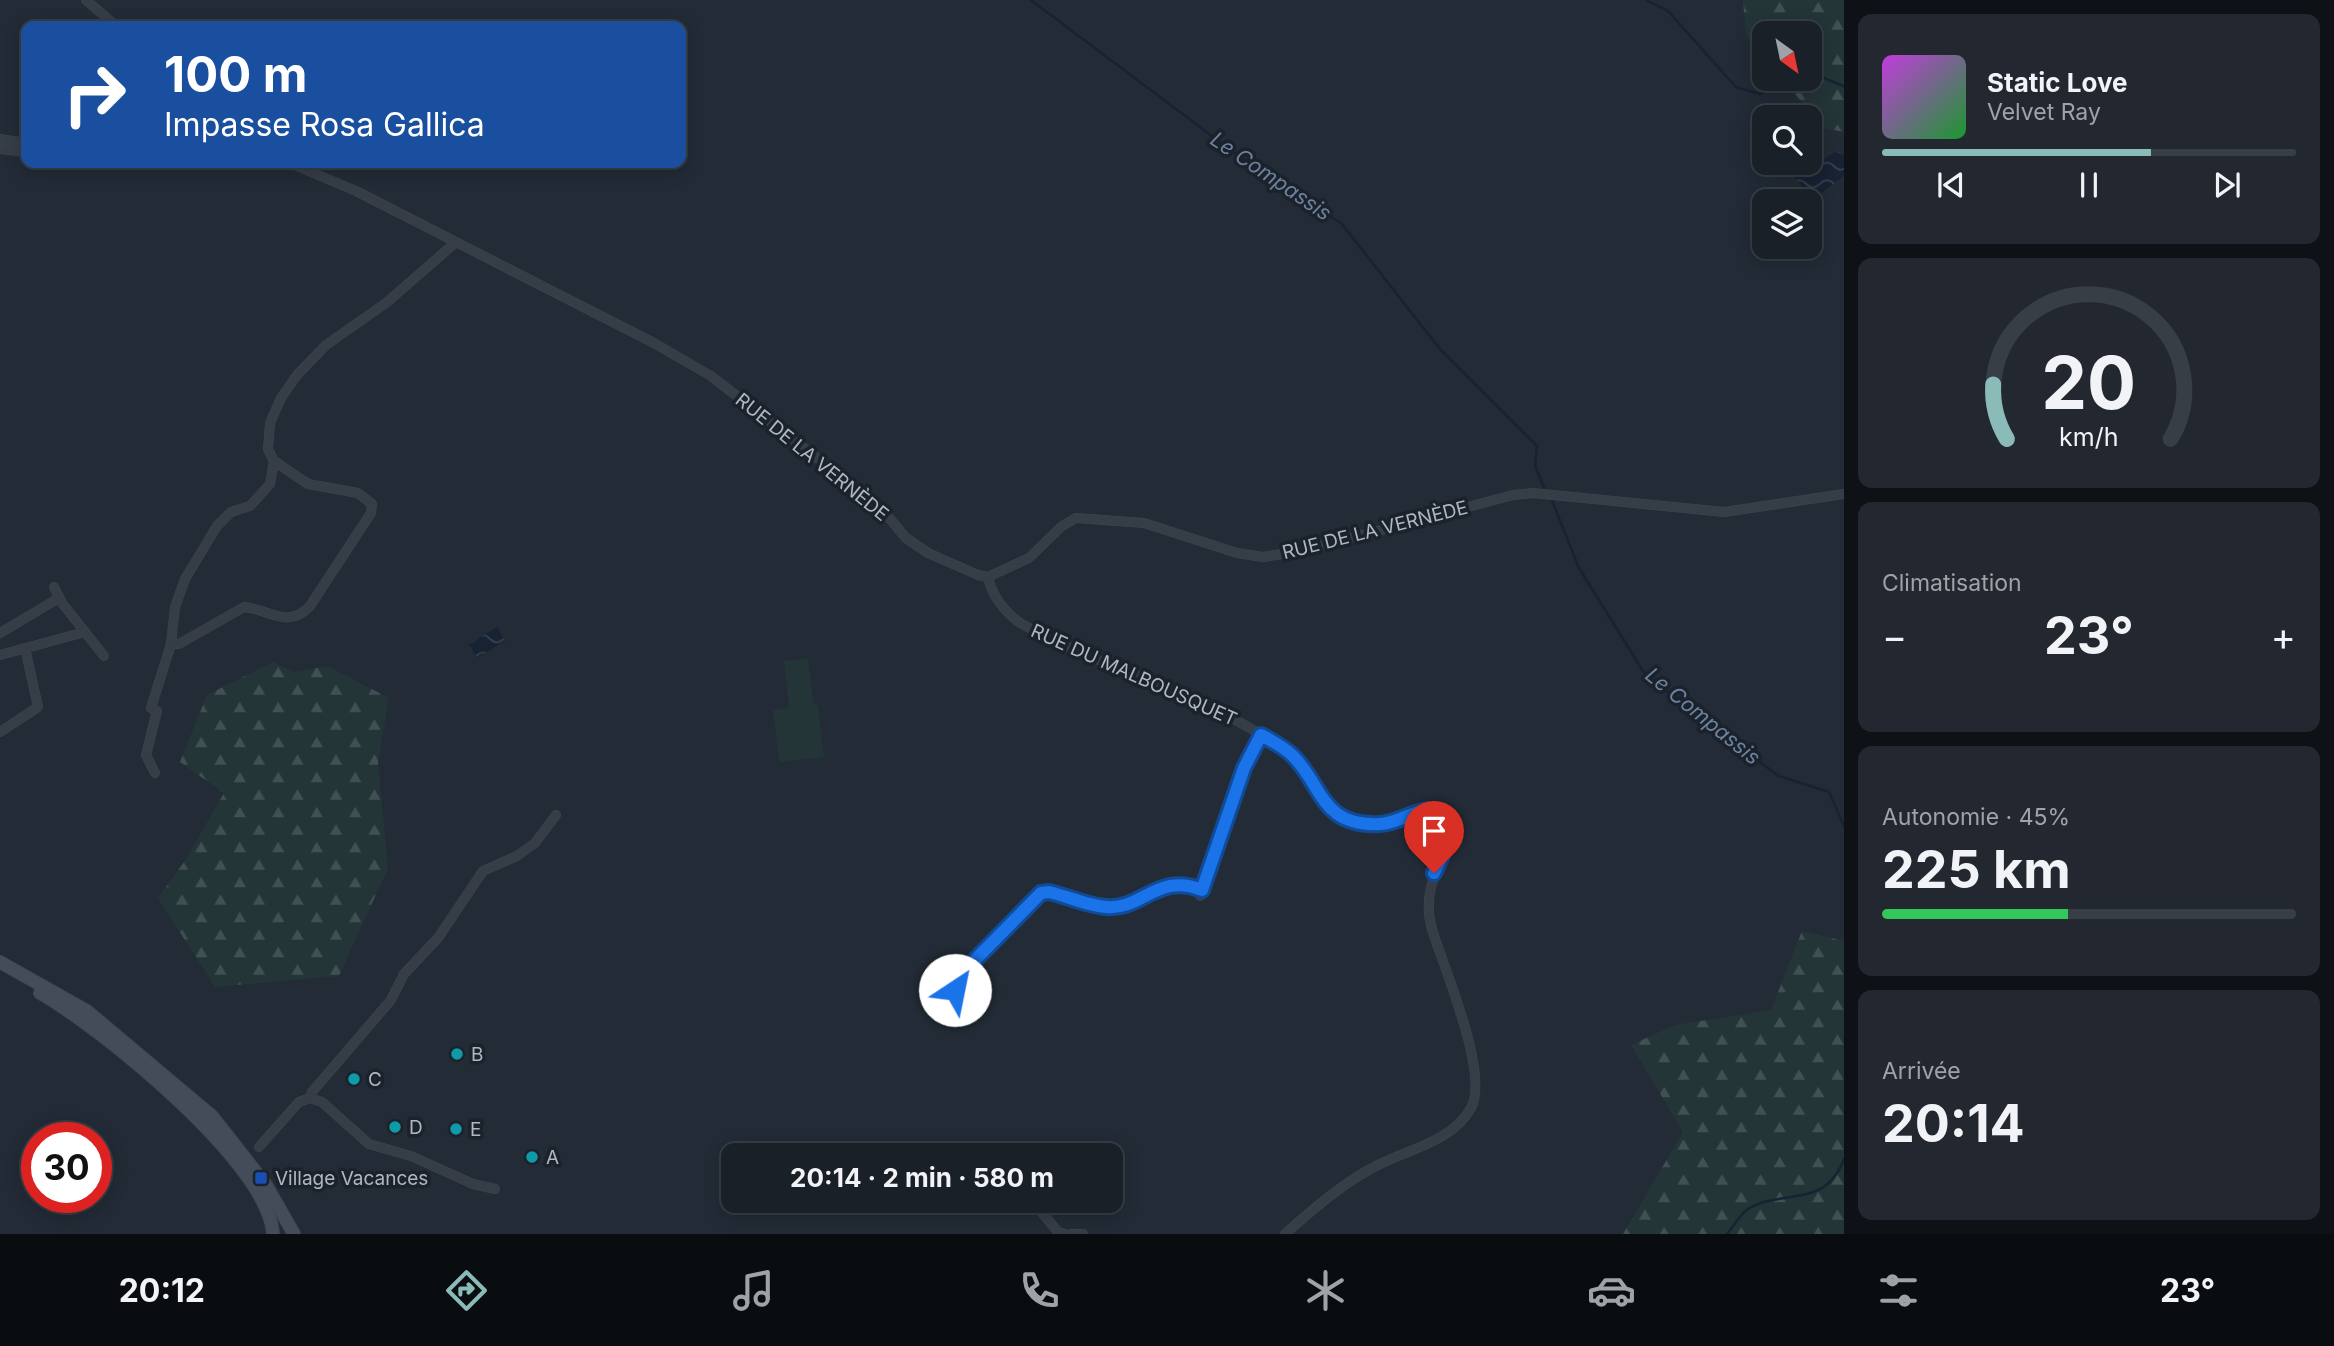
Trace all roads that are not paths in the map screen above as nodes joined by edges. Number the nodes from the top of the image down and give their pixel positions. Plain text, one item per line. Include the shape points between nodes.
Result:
1 (86, 0) edge
2 (110, 21) edge
3 (0, 139) edge
4 (21, 142) edge
5 (0, 149) edge
6 (21, 151) edge
7 (302, 168) edge
8 (455, 243) junction
9 (274, 461) junction
10 (1844, 494) edge
11 (988, 577) junction
12 (54, 587) dead end
13 (59, 598) junction
14 (85, 632) junction
15 (0, 633) edge
16 (171, 644) junction
17 (25, 648) junction
18 (0, 654) edge
19 (104, 656) dead end
20 (0, 732) edge
21 (1261, 735) junction
22 (155, 773) dead end
23 (556, 815) dead end
24 (0, 962) edge
25 (0, 970) edge
26 (967, 972) dead end
27 (310, 1098) junction
28 (258, 1147) dead end
29 (495, 1189) dead end
30 (1042, 1213) edge
31 (273, 1234) edge
32 (295, 1234) edge
33 (1065, 1234) edge
34 (1071, 1234) edge
35 (1083, 1234) edge
36 (1285, 1234) edge

1 - 2 street
3 - 4 street
5 - 6 street
7 - 8 street, RUE DE LA VERNÈDE
8 - 9 street via 386,303 326,345 297,375 270,423 268,449
8 - 11 street, RUE DE LA VERNÈDE via 710,376 880,507 906,538 954,566
9 - 16 street via 270,484 250,506 231,512 217,526 185,579 177,599
9 - 16 street via 308,484 366,498 371,513 303,613 280,619 244,607 179,644
10 - 11 street, RUE DE LA VERNÈDE via 1724,512 1513,495 1302,551 1263,557 1144,523 1076,518 1029,558
11 - 21 street, RUE DU MALBOUSQUET via 1007,614 1020,623 1183,694
12 - 13 street
13 - 14 street
13 - 15 street
14 - 17 street
14 - 19 street
16 - 22 street via 150,708 157,711 146,755
17 - 18 street
17 - 20 street via 38,707
21 - 26 street via 1244,768 1201,893 1184,883 1172,884 1108,907 1041,893
21 - 36 street, RUE DU MALBOUSQUET via 1293,756 1322,800 1346,818 1384,824 1426,810 1446,818 1451,836 1434,873 1431,926 1461,1016 1476,1093 1472,1107 1445,1133 1347,1184
23 - 27 street via 535,843 483,871 438,938 404,974 391,1000
24 - 32 main road via 87,1011 212,1116 266,1185
25 - 31 main road via 91,1027 203,1125 253,1183
27 - 28 street via 299,1102
27 - 29 street via 322,1102 369,1144
30 - 33 street
34 - 35 street

